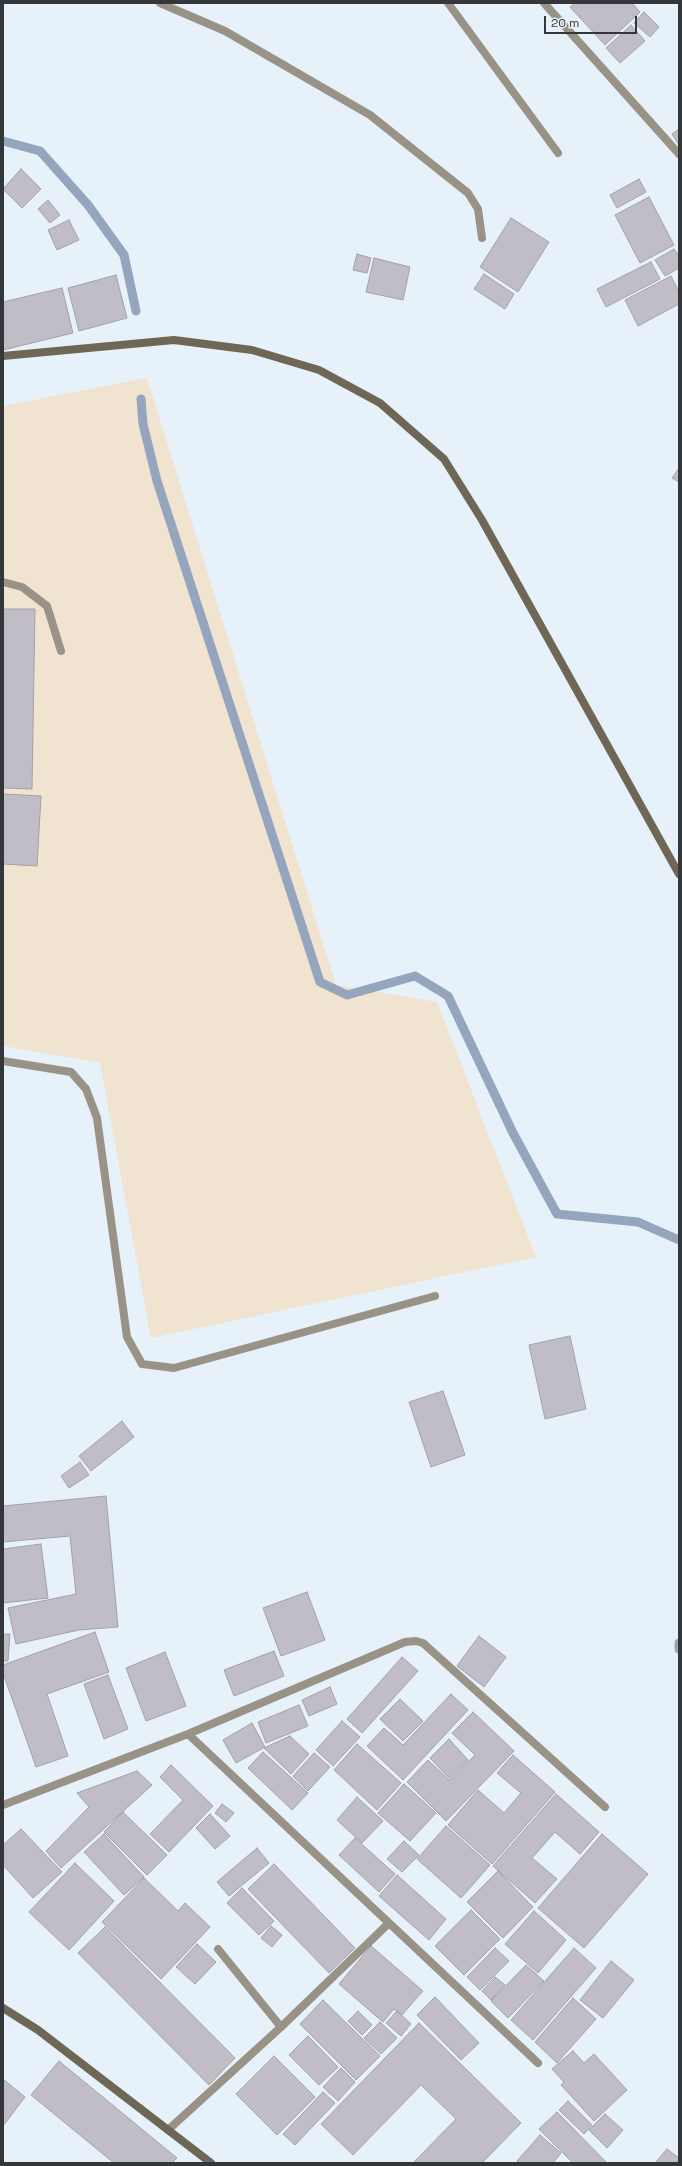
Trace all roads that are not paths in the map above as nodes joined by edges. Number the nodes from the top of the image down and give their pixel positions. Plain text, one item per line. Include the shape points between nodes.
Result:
1 (160, 3) edge
2 (448, 3) edge
3 (544, 3) edge
4 (558, 153) dead end
5 (679, 154) edge
6 (482, 238) dead end
7 (3, 356) edge
8 (3, 582) edge
9 (61, 651) dead end
10 (679, 874) edge
11 (3, 1061) edge
12 (434, 1296) dead end
13 (188, 1734) junction
14 (3, 1805) edge
15 (605, 1807) dead end
16 (389, 1923) junction
17 (218, 1949) dead end
18 (3, 2008) edge
19 (281, 2027) junction
20 (538, 2063) dead end
21 (168, 2130) junction
22 (211, 2163) edge

1 - 6 street via 225,31 370,115 468,193 478,209
2 - 4 street
3 - 5 street
7 - 10 street via 174,340 252,350 312,368 380,403 448,465 482,520
8 - 9 street via 22,587 47,606
11 - 12 street via 71,1072 86,1090 97,1118 127,1338 142,1364 174,1368
13 - 14 street
13 - 15 street via 405,1642 416,1641 423,1643
13 - 16 street
16 - 19 street
16 - 20 street
17 - 19 street
18 - 21 street via 38,2030
19 - 21 street
21 - 22 street

